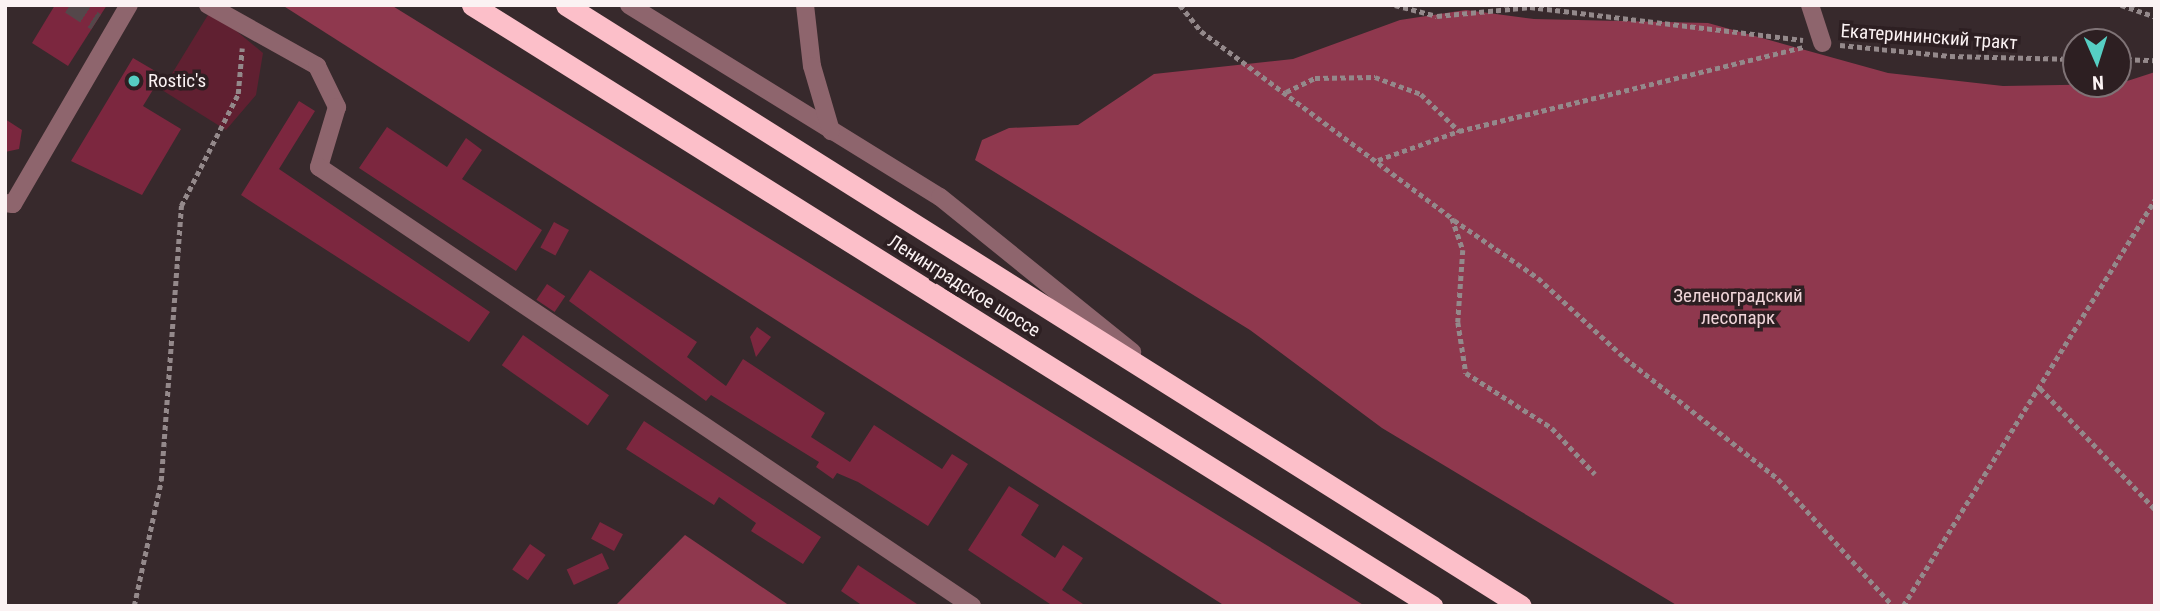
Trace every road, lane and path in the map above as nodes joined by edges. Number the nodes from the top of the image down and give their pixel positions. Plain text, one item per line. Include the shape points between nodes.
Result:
1 (129, 5) edge
2 (208, 5) edge
3 (472, 5) edge
4 (566, 5) edge
5 (629, 5) edge
6 (806, 5) edge
7 (1180, 5) edge
8 (1395, 5) edge
9 (1810, 5) edge
10 (2121, 5) edge
11 (2155, 16) edge
12 (96, 22) tunnel mouth
13 (112, 31) junction
14 (1822, 43) junction
15 (238, 44) dead end
16 (2062, 59) edge
17 (2132, 60) edge
18 (2155, 60) edge
19 (1286, 92) junction
20 (831, 131) junction
21 (1459, 131) junction
22 (1378, 159) junction
23 (2155, 200) edge
24 (5, 203) edge
25 (1452, 218) junction
26 (2040, 388) junction
27 (1178, 389) junction
28 (1595, 474) dead end
29 (2155, 509) edge
30 (134, 606) edge
31 (972, 606) edge
32 (1432, 606) edge
33 (1521, 606) edge
34 (1893, 606) edge
35 (1903, 606) edge

1 - 13 lane
2 - 31 lane via 317,66 337,107 319,167
3 - 32 highway, Ленинградское шоссе
4 - 27 highway, Ленинградское шоссе
5 - 20 lane
6 - 20 lane via 811,66
7 - 19 path via 1201,31
8 - 14 path, Екатерининский тракт via 1437,16 1531,7
9 - 14 lane
10 - 11 path
12 - 13 lane
13 - 24 lane via 13,204
14 - 16 path, Екатерининский тракт via 1950,57
14 - 21 path
15 - 30 path via 245,51 238,94 181,206 161,481
17 - 18 path
19 - 21 path via 1315,78 1375,77 1421,94
19 - 22 path
20 - 27 lane via 940,197
21 - 22 path
22 - 25 path
23 - 26 path
25 - 28 path via 1464,250 1458,322 1466,373 1552,428
25 - 34 path via 1538,278 1625,358 1778,479
26 - 29 path
26 - 35 path
27 - 33 highway, Ленинградское шоссе

